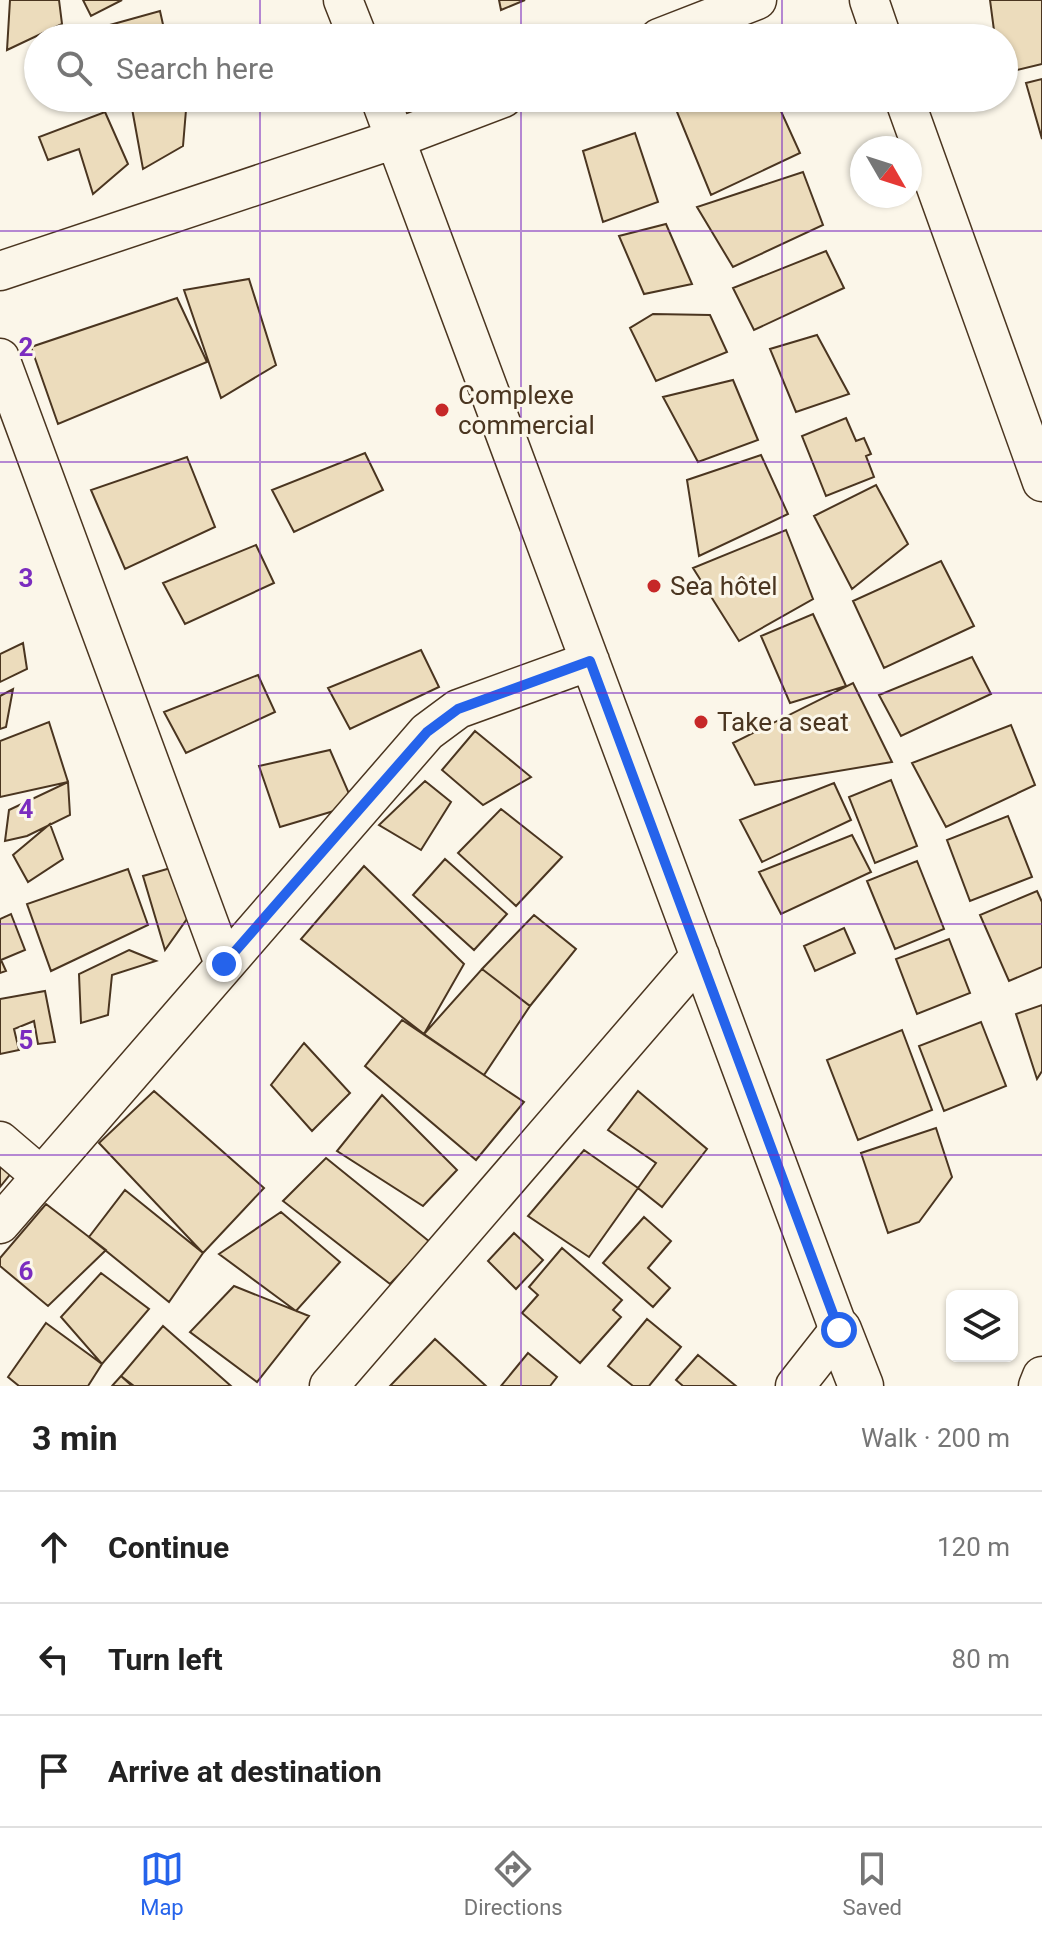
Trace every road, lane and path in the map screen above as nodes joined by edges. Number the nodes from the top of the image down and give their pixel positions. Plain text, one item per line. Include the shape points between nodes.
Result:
1 (343, 0) edge
2 (757, 0) edge
3 (869, 0) edge
4 (352, 24) edge
5 (695, 24) edge
6 (877, 24) edge
7 (385, 112) edge
8 (466, 112) edge
9 (909, 112) edge
10 (395, 139) junction
11 (0, 271) edge
12 (2, 369) edge
13 (1042, 482) edge
14 (590, 661) junction
15 (700, 956) junction
16 (224, 964) junction
17 (0, 1141) edge
18 (41, 1176) junction
19 (0, 1224) edge
20 (839, 1330) junction
21 (1042, 1376) edge
22 (329, 1386) edge
23 (795, 1386) edge
24 (861, 1386) edge
25 (1038, 1386) edge

1 - 4 street
2 - 5 street
3 - 6 street
7 - 10 street
8 - 10 street
9 - 13 street
10 - 11 street
10 - 14 street
12 - 16 street
14 - 15 street
14 - 16 street via 458,709 427,732
15 - 20 street
15 - 22 street
16 - 18 street
17 - 18 street
18 - 19 street
20 - 23 street
20 - 24 street
21 - 25 street

